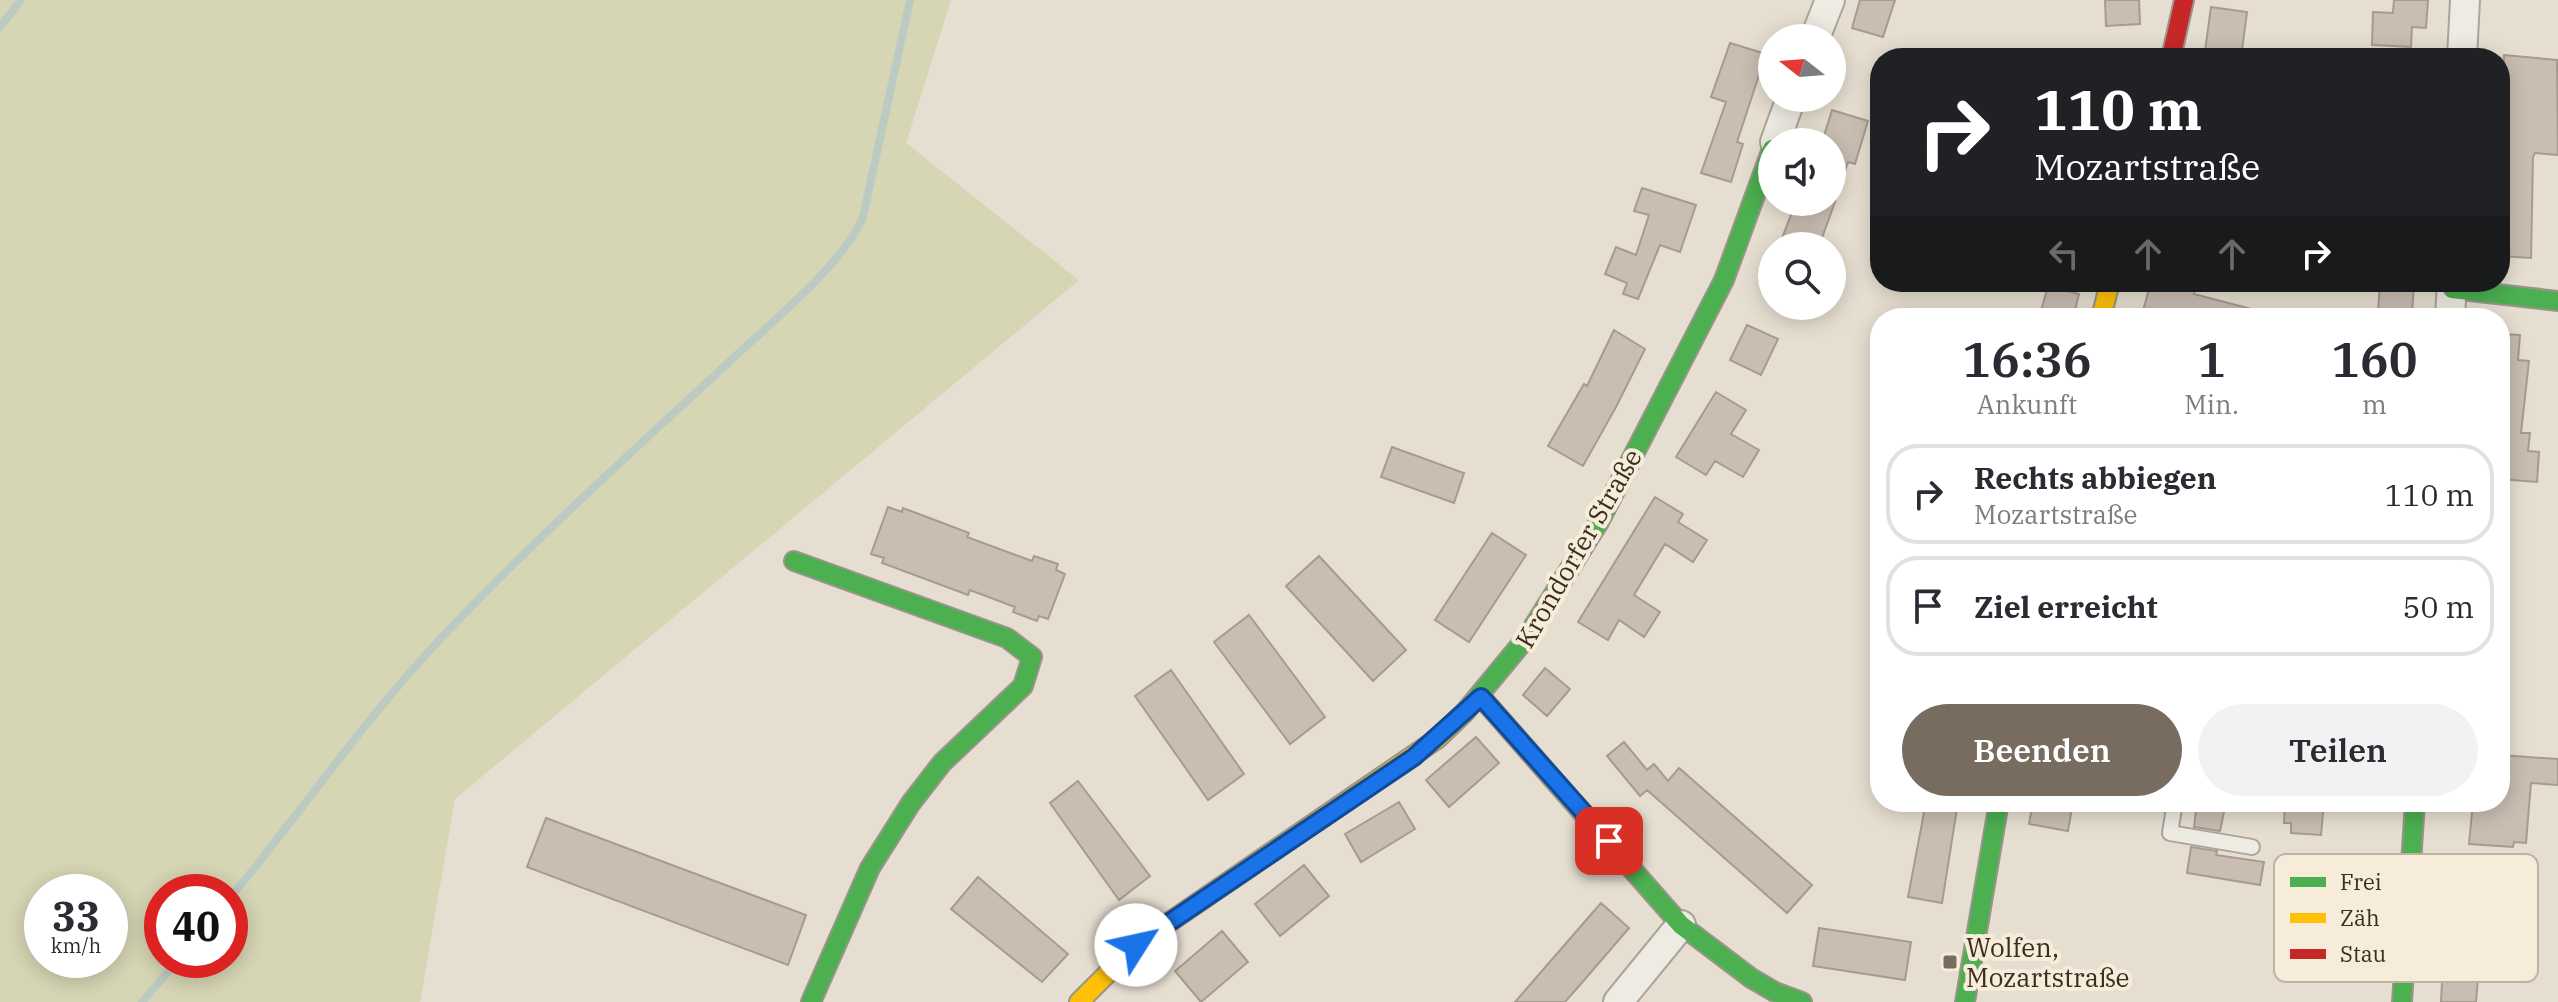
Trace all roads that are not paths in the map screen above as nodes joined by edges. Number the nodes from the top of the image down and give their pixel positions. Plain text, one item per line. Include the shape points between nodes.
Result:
1 (1830, 0) edge
2 (2184, 0) edge
3 (2465, 0) edge
4 (1821, 24) edge
5 (2173, 48) edge
6 (2463, 48) edge
7 (1758, 187) edge
8 (2498, 292) edge
9 (2558, 301) edge
10 (794, 561) dead end
11 (1481, 697) junction
12 (1997, 812) edge
13 (2173, 812) edge
14 (2414, 812) edge
15 (2252, 847) dead end
16 (2412, 854) edge
17 (1681, 925) junction
18 (2403, 982) edge
19 (811, 1002) edge
20 (1079, 1002) edge
21 (1618, 1002) edge
22 (1802, 1002) edge
23 (1965, 1002) edge
24 (2402, 1002) edge

1 - 4 street
2 - 5 street
3 - 6 street
7 - 11 street, Krondorfer Straße via 1725,278 1605,513 1525,644
8 - 9 street
10 - 19 street via 1007,638 1032,657 1023,686 942,763 911,803 870,868
11 - 17 street
11 - 20 street, Krondorfer Straße via 1414,757 1136,945
12 - 23 street
13 - 15 lane via 2170,833
14 - 16 street
17 - 21 street
17 - 22 street via 1751,978
18 - 24 street

